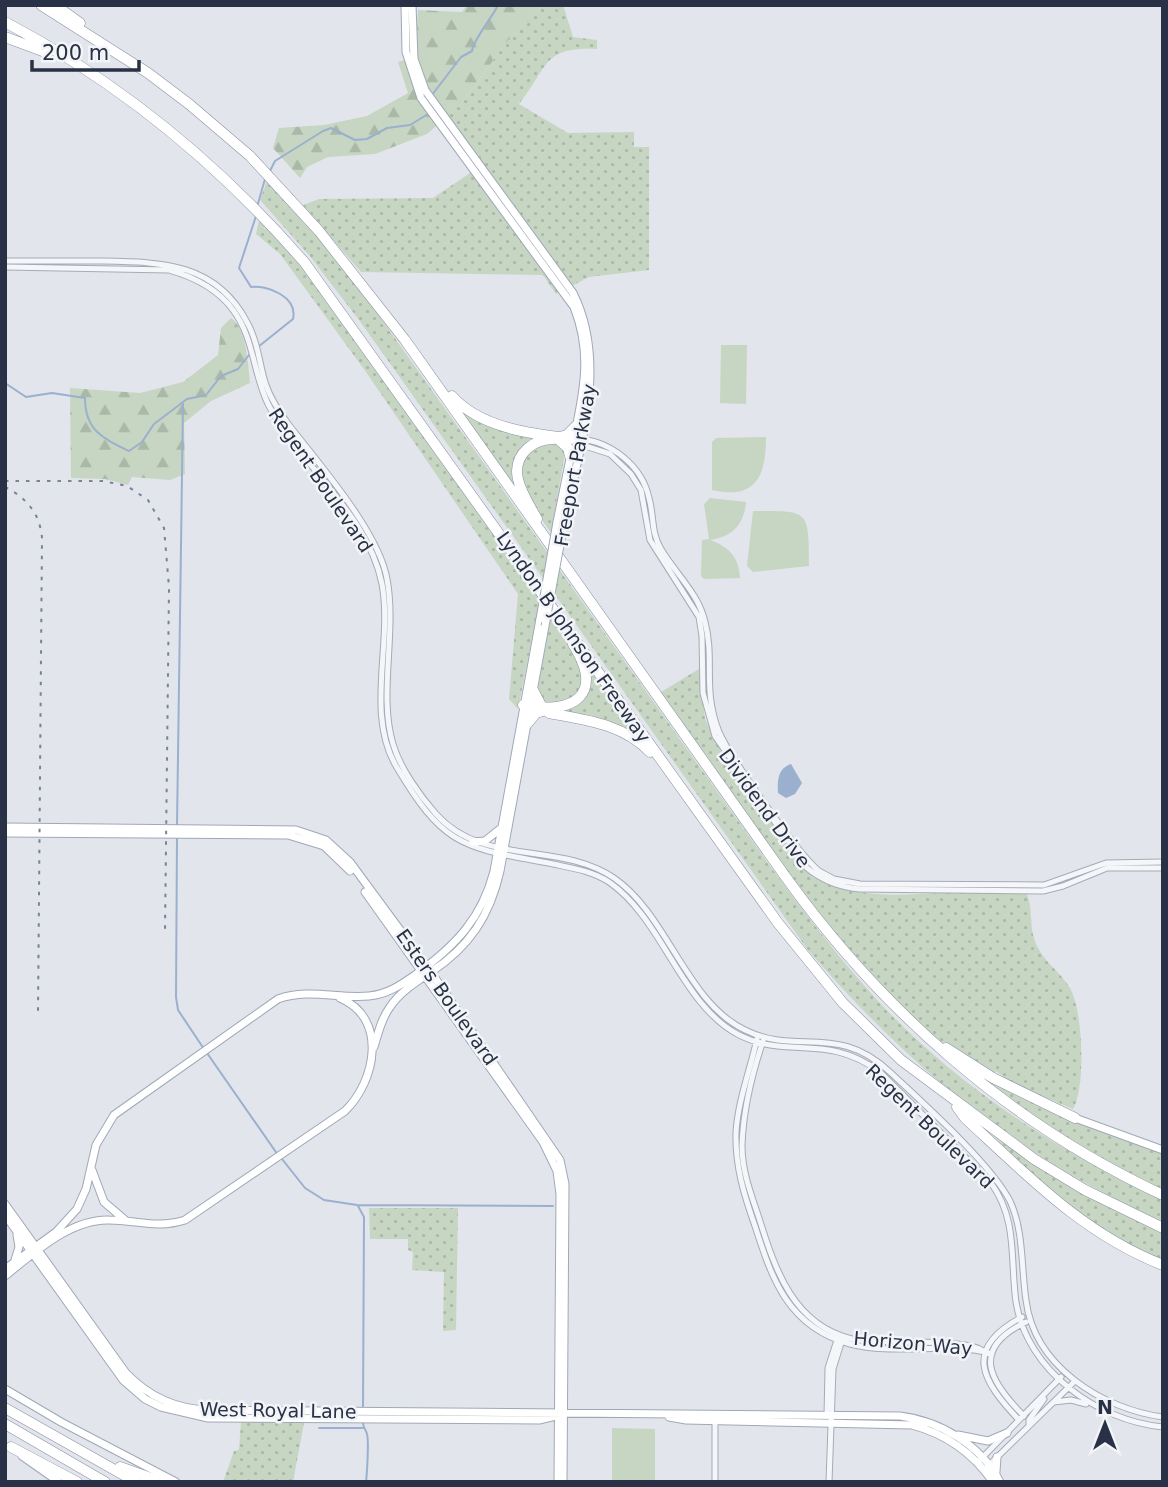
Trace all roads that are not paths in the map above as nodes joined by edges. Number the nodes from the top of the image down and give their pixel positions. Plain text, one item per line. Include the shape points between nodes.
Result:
1 (41, 5) edge
2 (55, 5) edge
3 (405, 5) edge
4 (412, 5) edge
5 (5, 22) edge
6 (5, 37) edge
7 (148, 74) junction
8 (419, 84) junction
9 (123, 94) junction
10 (5, 261) edge
11 (5, 267) edge
12 (237, 310) junction
13 (405, 340) junction
14 (589, 361) junction
15 (576, 426) junction
16 (560, 438) junction
17 (576, 441) junction
18 (570, 456) junction
19 (318, 468) junction
20 (560, 526) junction
21 (519, 558) junction
22 (561, 562) junction
23 (533, 690) junction
24 (526, 707) junction
25 (543, 710) junction
26 (527, 724) junction
27 (690, 801) junction
28 (779, 824) junction
29 (502, 825) junction
30 (5, 827) edge
31 (177, 831) junction
32 (5, 833) edge
33 (473, 842) junction
34 (501, 851) junction
35 (1163, 862) edge
36 (1163, 868) edge
37 (479, 912) junction
38 (471, 938) junction
39 (426, 971) junction
40 (333, 995) junction
41 (925, 1036) junction
42 (760, 1040) junction
43 (372, 1051) junction
44 (950, 1097) junction
45 (1075, 1118) joint
46 (1163, 1150) edge
47 (92, 1169) junction
48 (1163, 1195) edge
49 (5, 1204) edge
50 (5, 1215) edge
51 (128, 1222) junction
52 (1163, 1228) edge
53 (16, 1231) junction
54 (34, 1250) junction
55 (15, 1260) junction
56 (1163, 1265) edge
57 (5, 1269) edge
58 (5, 1276) edge
59 (1029, 1317) junction
60 (1022, 1321) junction
61 (840, 1338) junction
62 (987, 1353) junction
63 (1049, 1367) junction
64 (1067, 1373) junction
65 (1059, 1378) junction
66 (1075, 1381) junction
67 (1068, 1387) junction
68 (5, 1389) edge
69 (1048, 1391) junction
70 (1051, 1403) junction
71 (1097, 1408) junction
72 (5, 1411) edge
73 (238, 1414) junction
74 (560, 1414) junction
75 (1163, 1417) edge
76 (715, 1418) junction
77 (830, 1418) junction
78 (1022, 1418) junction
79 (538, 1420) junction
80 (5, 1424) edge
81 (1030, 1424) junction
82 (1163, 1427) edge
83 (1007, 1433) junction
84 (954, 1434) junction
85 (558, 1440) junction
86 (8, 1445) edge
87 (76, 1447) junction
88 (997, 1457) junction
89 (981, 1460) junction
90 (987, 1467) junction
91 (997, 1480) edge
92 (59, 1482) edge
93 (77, 1482) edge
94 (105, 1482) edge
95 (122, 1482) edge
96 (135, 1482) edge
97 (162, 1482) edge
98 (176, 1482) edge
99 (558, 1482) edge
100 (563, 1482) edge
101 (715, 1482) edge
102 (829, 1482) edge

1 - 7 highway, Lyndon B Johnson Freeway
2 - 7 highway
3 - 8 main road, Freeport Parkway via 406,52
4 - 8 main road, Freeport Parkway via 412,52
5 - 9 highway, Lyndon B Johnson Freeway
6 - 9 highway via 48,53
7 - 13 highway, Lyndon B Johnson Freeway via 250,156 319,231
8 - 14 main road, Freeport Parkway via 573,293 588,334
9 - 21 highway, Lyndon B Johnson Freeway via 201,155 268,220 335,301
10 - 12 street, Regent Boulevard via 176,265 213,283
11 - 12 street, Regent Boulevard via 169,270 206,285
12 - 19 street, Regent Boulevard via 273,402
13 - 16 highway via 470,413 499,425
13 - 22 highway, Lyndon B Johnson Freeway
14 - 15 main road, Freeport Parkway
14 - 17 main road, Freeport Parkway
15 - 16 highway
15 - 17 main road, Freeport Parkway
16 - 17 highway
16 - 18 highway
16 - 22 highway via 528,447 516,475
17 - 18 main road, Freeport Parkway
17 - 20 main road, Freeport Parkway
17 - 28 street, Dividend Drive via 610,454 631,474 644,498 653,539 701,626 703,693 715,736
18 - 20 main road, Freeport Parkway
19 - 33 street, Regent Boulevard via 378,550 386,573 389,720 394,749 435,813
19 - 34 street, Regent Boulevard via 379,571 384,615 383,729 395,764 440,828 464,845
20 - 23 main road, Freeport Parkway, bridge
20 - 24 main road, Freeport Parkway, bridge
21 - 25 highway via 580,654 586,673 575,701
21 - 27 highway, Lyndon B Johnson Freeway
22 - 41 highway, Lyndon B Johnson Freeway via 817,920
23 - 24 main road, Freeport Parkway
23 - 25 highway
24 - 25 highway
24 - 26 main road, Freeport Parkway
24 - 29 main road, Freeport Parkway
25 - 26 highway
25 - 27 highway via 610,726 633,737
26 - 34 main road, Freeport Parkway
27 - 44 highway, Lyndon B Johnson Freeway via 843,1003 901,1059
28 - 35 street, Dividend Drive via 811,864 826,875 851,883 1044,884 1106,863
28 - 36 street, Dividend Drive via 807,868 824,880 850,888 1043,891 1107,868
29 - 33 main road via 491,839
29 - 34 main road, Freeport Parkway
30 - 31 main road, Esters Boulevard
31 - 32 main road, Esters Boulevard
31 - 39 main road, Esters Boulevard via 285,829 326,840 350,862
33 - 34 street, Regent Boulevard
34 - 37 main road, Freeport Parkway
34 - 38 main road, Freeport Parkway via 494,897
34 - 42 street, Regent Boulevard via 582,864 614,878 638,900 717,1010
37 - 38 main road
37 - 39 main road, Freeport Parkway via 454,946
38 - 39 main road, Freeport Parkway via 452,958
39 - 40 main road, Freeport Parkway via 386,993
39 - 43 main road, Freeport Parkway via 390,1006
39 - 74 main road, Esters Boulevard via 560,1160 565,1184
40 - 43 main road via 361,1011
40 - 47 main road, Freeport Parkway via 304,993 278,999 197,1055 114,1115 96,1145
41 - 45 highway via 993,1079
41 - 48 highway, Lyndon B Johnson Freeway via 1041,1128
42 - 59 street, Regent Boulevard via 833,1042 872,1058 991,1174 1016,1216
42 - 60 street, Regent Boulevard via 830,1048 868,1063 991,1183 1009,1217
42 - 61 street, Horizon Way via 740,1131 739,1177 790,1297
43 - 51 main road, Freeport Parkway via 363,1089 352,1104 218,1200 174,1224
44 - 52 highway, Lyndon B Johnson Freeway via 1034,1159
44 - 56 highway via 965,1118 1066,1210 1115,1244
45 - 46 main road
47 - 51 main road via 104,1202
47 - 54 main road via 78,1209
49 - 54 main road, West Royal Lane
50 - 53 main road
51 - 54 main road via 88,1222
53 - 54 main road
53 - 55 main road via 19,1247
54 - 55 main road
54 - 58 main road
54 - 73 main road, West Royal Lane via 123,1380 156,1401
55 - 57 main road
59 - 60 street
59 - 64 street, Regent Boulevard via 1041,1343
60 - 62 street
60 - 63 street, Regent Boulevard
61 - 62 street, Horizon Way
61 - 77 street via 828,1368
62 - 78 street via 999,1395
63 - 65 street, Regent Boulevard
63 - 69 street
64 - 65 street
64 - 66 street, Regent Boulevard
65 - 67 street, Regent Boulevard
65 - 69 street
66 - 67 street
66 - 75 street, Regent Boulevard via 1124,1408
67 - 70 street
67 - 71 street, Regent Boulevard
68 - 98 main road
69 - 78 street
69 - 81 street
70 - 71 street via 1072,1400
70 - 81 street
71 - 82 street, Regent Boulevard via 1138,1424
72 - 87 highway
72 - 95 highway
73 - 74 main road, West Royal Lane
73 - 79 main road, West Royal Lane
74 - 76 main road, West Royal Lane
74 - 79 main road, West Royal Lane
74 - 85 main road, Esters Boulevard
74 - 100 main road, Esters Boulevard
76 - 77 main road, West Royal Lane
76 - 101 street
77 - 84 main road, West Royal Lane via 909,1417
77 - 89 main road, West Royal Lane via 912,1425 943,1436
77 - 102 street
78 - 83 street
79 - 85 main road via 551,1425
80 - 94 highway
81 - 88 street
83 - 84 main road via 988,1441
83 - 89 street
84 - 89 main road, West Royal Lane
85 - 99 main road, Esters Boulevard
86 - 92 main road
86 - 93 highway
87 - 96 highway
87 - 97 highway
88 - 90 street
88 - 91 main road
89 - 90 main road, West Royal Lane
90 - 91 main road, West Royal Lane

